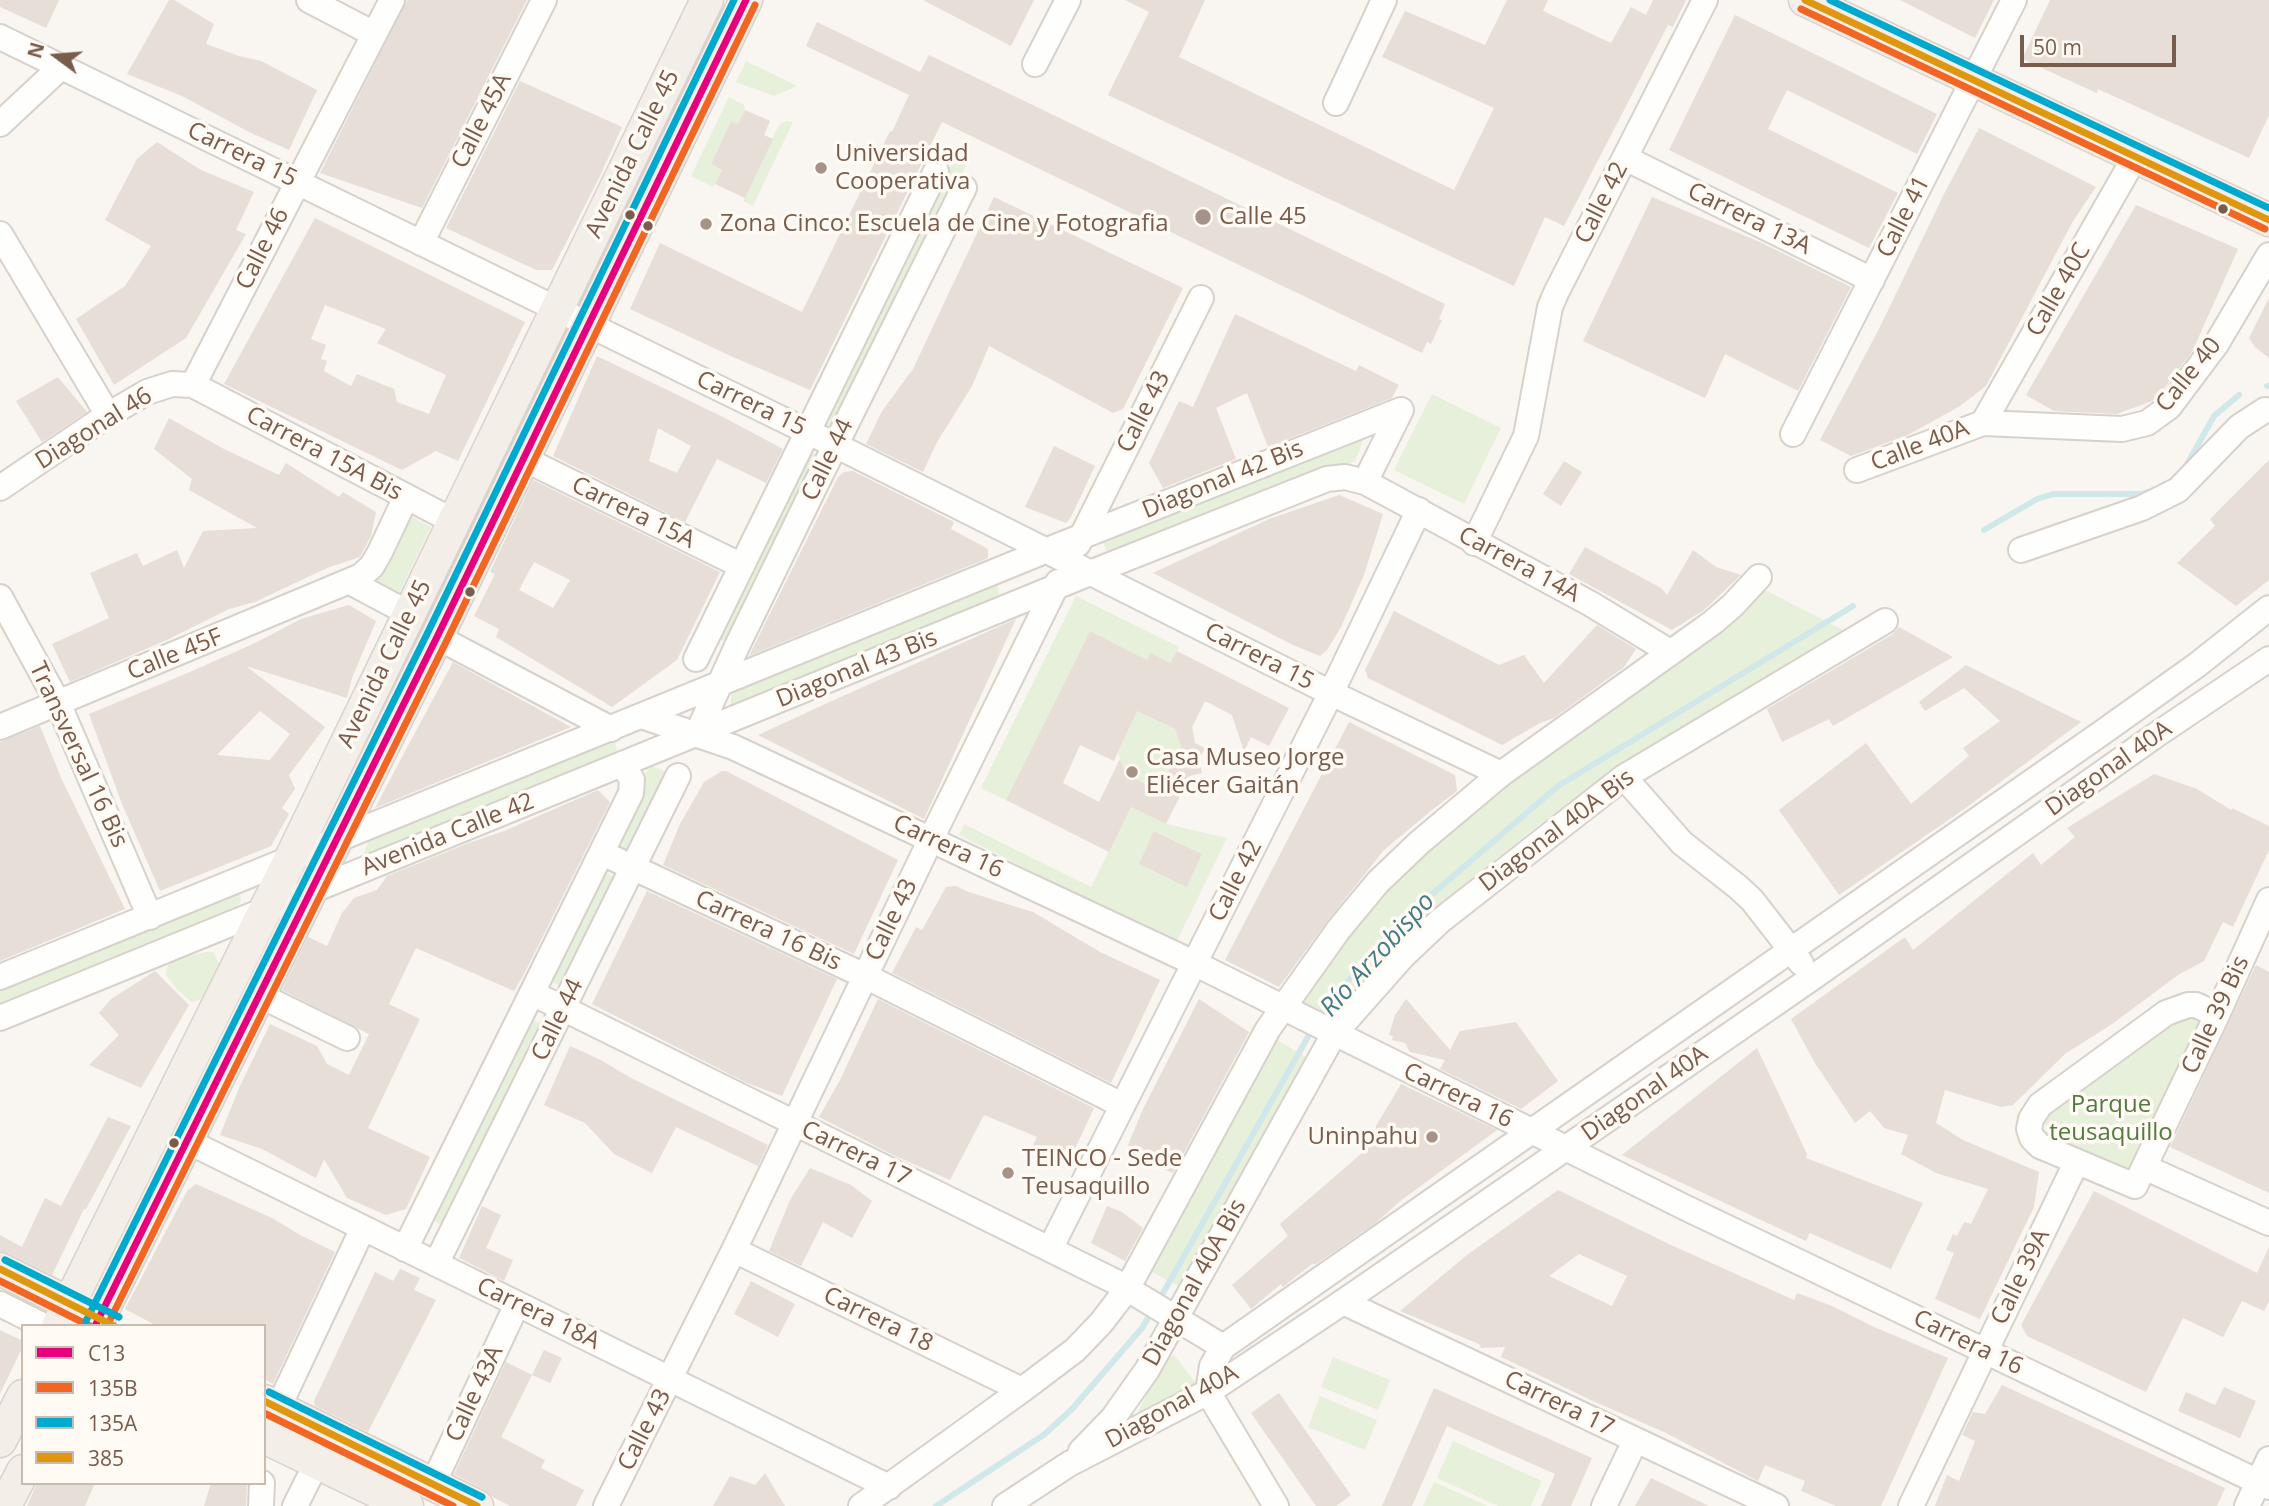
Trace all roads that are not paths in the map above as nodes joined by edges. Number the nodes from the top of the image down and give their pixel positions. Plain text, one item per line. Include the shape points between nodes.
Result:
1 (309, 0) edge
2 (392, 0) edge
3 (544, 0) edge
4 (707, 0) edge
5 (746, 0) edge
6 (1068, 0) edge
7 (1384, 0) edge
8 (1705, 0) edge
9 (1805, 0) edge
10 (2014, 0) edge
11 (374, 34) junction
12 (0, 37) edge
13 (1035, 64) dead end
14 (61, 67) junction
15 (1974, 81) junction
16 (1336, 103) dead end
17 (0, 124) edge
18 (2135, 157) junction
19 (1625, 158) junction
20 (936, 171) dead end
21 (298, 182) junction
22 (964, 188) dead end
23 (2269, 220) edge
24 (0, 234) edge
25 (421, 243) junction
26 (2269, 255) edge
27 (1872, 280) junction
28 (1201, 298) dead end
29 (557, 310) junction
30 (589, 325) junction
31 (193, 385) junction
32 (2265, 410) dead end
33 (108, 415) junction
34 (1983, 423) junction
35 (808, 432) junction
36 (1793, 434) dead end
37 (835, 445) junction
38 (524, 459) junction
39 (1857, 470) dead end
40 (1365, 482) junction
41 (0, 488) edge
42 (406, 497) junction
43 (1419, 510) junction
44 (455, 522) junction
45 (1081, 537) junction
46 (1474, 543) junction
47 (2021, 550) dead end
48 (1045, 551) junction
49 (742, 566) junction
50 (1080, 568) junction
51 (1759, 577) dead end
52 (350, 582) junction
53 (1056, 587) junction
54 (0, 597) edge
55 (2269, 608) edge
56 (410, 614) junction
57 (1885, 621) dead end
58 (437, 637) junction
59 (1670, 652) junction
60 (696, 659) dead end
61 (2269, 659) edge
62 (720, 683) junction
63 (1331, 693) junction
64 (58, 703) junction
65 (641, 716) junction
66 (0, 727) edge
67 (611, 729) junction
68 (697, 734) junction
69 (624, 764) junction
70 (1501, 774) junction
71 (678, 776) dead end
72 (1624, 777) junction
73 (931, 839) junction
74 (336, 841) junction
75 (601, 853) junction
76 (290, 860) junction
77 (634, 868) junction
78 (311, 890) junction
79 (2269, 901) edge
80 (264, 911) junction
81 (150, 917) junction
82 (1792, 951) junction
83 (1194, 963) junction
84 (865, 976) junction
85 (0, 977) edge
86 (1812, 978) junction
87 (532, 993) junction
88 (259, 995) junction
89 (563, 1009) junction
90 (1285, 1010) junction
91 (2217, 1015) junction
92 (0, 1018) edge
93 (1330, 1032) junction
94 (347, 1038) dead end
95 (1122, 1105) junction
96 (794, 1124) junction
97 (1530, 1131) junction
98 (187, 1141) junction
99 (1567, 1149) junction
100 (2076, 1163) junction
101 (2144, 1167) junction
102 (2269, 1223) edge
103 (363, 1228) junction
104 (405, 1249) junction
105 (1050, 1249) junction
106 (734, 1250) junction
107 (436, 1264) junction
108 (0, 1269) edge
109 (1131, 1292) junction
110 (1343, 1301) junction
111 (0, 1304) edge
112 (517, 1304) junction
113 (63, 1315) edge
114 (1173, 1316) junction
115 (102, 1323) edge
116 (40, 1324) edge
117 (1223, 1347) junction
118 (1985, 1351) junction
119 (671, 1379) junction
120 (1022, 1390) junction
121 (1208, 1392) junction
122 (21, 1400) edge
123 (271, 1404) edge
124 (266, 1428) edge
125 (266, 1438) edge
126 (0, 1441) edge
127 (1636, 1441) junction
128 (2269, 1459) edge
129 (317, 1462) junction
130 (1069, 1464) junction
131 (21, 1475) edge
132 (433, 1484) junction
133 (262, 1485) edge
134 (2263, 1485) edge
135 (889, 1487) junction
136 (5, 1506) edge
137 (261, 1506) edge
138 (295, 1506) edge
139 (407, 1506) edge
140 (477, 1506) edge
141 (606, 1506) edge
142 (861, 1506) edge
143 (1005, 1506) edge
144 (1276, 1506) edge
145 (1604, 1506) edge
146 (1776, 1506) edge
147 (1911, 1506) edge
148 (2247, 1506) edge

1 - 11 street
2 - 11 street, Calle 46
3 - 25 street, Calle 45A
4 - 29 main road, Avenida Calle 45
5 - 30 main road, Avenida Calle 45
6 - 13 street
7 - 16 street
8 - 19 street, Calle 42
9 - 15 main road
10 - 15 street, Calle 41
11 - 21 street, Calle 46
12 - 14 street, Carrera 15
14 - 17 street
14 - 21 street, Carrera 15
15 - 18 main road
15 - 27 street, Calle 41
18 - 23 main road
18 - 34 street, Calle 40C
19 - 27 street, Carrera 13A
19 - 46 street, Calle 42 via 1550,307 1522,446
20 - 35 street, Calle 44
21 - 25 street, Carrera 15
21 - 31 street, Calle 46
22 - 37 street, Calle 44
24 - 33 street
25 - 29 street, Carrera 15
26 - 34 street, Calle 40 via 2217,343 2169,407 2147,423 2122,429
27 - 36 street, Calle 41
28 - 45 street, Calle 43
29 - 30 street, Carrera 15
29 - 44 main road, Avenida Calle 45
30 - 35 street, Carrera 15
30 - 38 main road, Avenida Calle 45
31 - 33 street, Diagonal 46 via 172,384 148,392
31 - 42 street, Carrera 15A Bis
32 - 47 street via 2239,427 2178,490 2142,508
33 - 41 street, Diagonal 46
34 - 39 street, Calle 40A
35 - 37 street, Carrera 15
35 - 49 street, Calle 44
37 - 48 street, Carrera 15
37 - 62 street, Calle 44
38 - 49 street, Carrera 15A
38 - 58 main road, Avenida Calle 45
40 - 43 street, Carrera 14A
40 - 45 street, Diagonal 42 Bis via 1401,410
40 - 50 street, Diagonal 42 Bis via 1327,479
42 - 44 street, Carrera 15A Bis
42 - 52 street, Calle 45F via 372,566
43 - 46 street, Carrera 14A
43 - 63 street, Calle 42
44 - 56 main road, Avenida Calle 45
45 - 48 street, Diagonal 42 Bis
45 - 50 street, Calle 43
46 - 59 street, Carrera 14A via 1591,604
48 - 50 street, Carrera 15
48 - 62 street, Diagonal 43 Bis
49 - 60 street, Calle 44
50 - 53 street, Diagonal 43 Bis
50 - 63 street, Carrera 15
51 - 59 street via 1722,614
52 - 56 street
52 - 64 street, Calle 45F
53 - 68 street, Diagonal 43 Bis
53 - 73 street, Calle 43
54 - 64 street, Transversal 16 Bis
55 - 82 street, Diagonal 40A via 2197,665
56 - 76 main road, Avenida Calle 45
57 - 72 street, Diagonal 40A Bis
58 - 67 street
58 - 74 main road, Avenida Calle 45
59 - 70 street
61 - 86 street, Diagonal 40A
62 - 65 street, Diagonal 43 Bis
62 - 68 street, Calle 44
63 - 70 street, Carrera 15
63 - 83 street, Calle 42
64 - 66 street, Calle 45F
64 - 81 street, Transversal 16 Bis
65 - 67 street, Diagonal 43 Bis
65 - 68 street, Carrera 16
67 - 74 street, Avenida Calle 42
68 - 69 street, Diagonal 43 Bis
68 - 73 street, Carrera 16
69 - 75 street, Calle 44 via 632,780 631,793
69 - 78 street, Avenida Calle 42
70 - 90 street via 1378,882 1339,929
71 - 77 street, Calle 44
72 - 82 street via 1682,844 1752,900
72 - 93 street, Diagonal 40A Bis via 1440,921
73 - 83 street, Carrera 16
73 - 84 street, Calle 43
74 - 76 street, Avenida Calle 42
74 - 78 main road, Avenida Calle 45
75 - 77 street, Carrera 16 Bis
75 - 87 street, Calle 44
76 - 80 main road, Avenida Calle 45
76 - 81 street, Avenida Calle 42
77 - 84 street, Carrera 16 Bis
77 - 89 street, Calle 44
78 - 80 street, Avenida Calle 42
78 - 88 main road, Avenida Calle 45
79 - 91 street, Calle 39 Bis
80 - 92 street, Avenida Calle 42
80 - 113 main road, Avenida Calle 45
81 - 85 street, Avenida Calle 42
82 - 86 street
82 - 97 street, Diagonal 40A
83 - 90 street, Carrera 16
83 - 95 street, Calle 42
84 - 95 street, Carrera 16 Bis
84 - 96 street, Calle 43
86 - 99 street, Diagonal 40A
87 - 89 street, Carrera 17
87 - 104 street, Calle 44
88 - 94 street
88 - 98 main road, Avenida Calle 45
89 - 96 street, Carrera 17
89 - 107 street, Calle 44
90 - 93 street, Carrera 16
90 - 109 street via 1268,1030
91 - 100 street via 2188,1004 2166,1013 2046,1100 2031,1119 2032,1138
91 - 101 street, Calle 39 Bis
93 - 97 street, Carrera 16
93 - 114 street, Diagonal 40A Bis
95 - 105 street, Calle 42
96 - 105 street, Carrera 17
96 - 106 street, Calle 43
97 - 99 street, Carrera 16
97 - 117 street, Diagonal 40A
98 - 103 street, Carrera 18A
98 - 115 main road, Avenida Calle 45
99 - 110 street, Diagonal 40A
99 - 118 street, Carrera 16
100 - 101 street via 2135,1186
100 - 118 street, Calle 39A
101 - 102 street
103 - 104 street, Carrera 18A
103 - 123 street
104 - 107 street, Carrera 18A
105 - 109 street, Carrera 17
106 - 119 street, Calle 43
106 - 120 street, Carrera 18
107 - 112 street, Carrera 18A
108 - 113 main road
109 - 114 street, Carrera 17
109 - 120 street via 1075,1350
110 - 121 street, Diagonal 40A
110 - 127 street, Carrera 17
111 - 116 street
112 - 119 street, Carrera 18A
112 - 132 street, Calle 43A
113 - 115 main road
114 - 117 street, Carrera 17
114 - 130 street, Diagonal 40A Bis via 1129,1397
117 - 121 street via 1212,1366
118 - 134 street, Carrera 16
118 - 147 street, Calle 39A
119 - 135 street, Carrera 18A
119 - 141 street, Calle 43
120 - 135 street
121 - 130 street, Diagonal 40A
121 - 144 street
122 - 126 main road
123 - 124 street
123 - 132 main road
125 - 129 main road
127 - 145 street
127 - 146 street, Carrera 17
128 - 134 street
129 - 138 street
129 - 139 main road
130 - 143 street, Diagonal 40A
131 - 136 main road
132 - 140 main road
133 - 137 street
134 - 148 street
135 - 142 street

